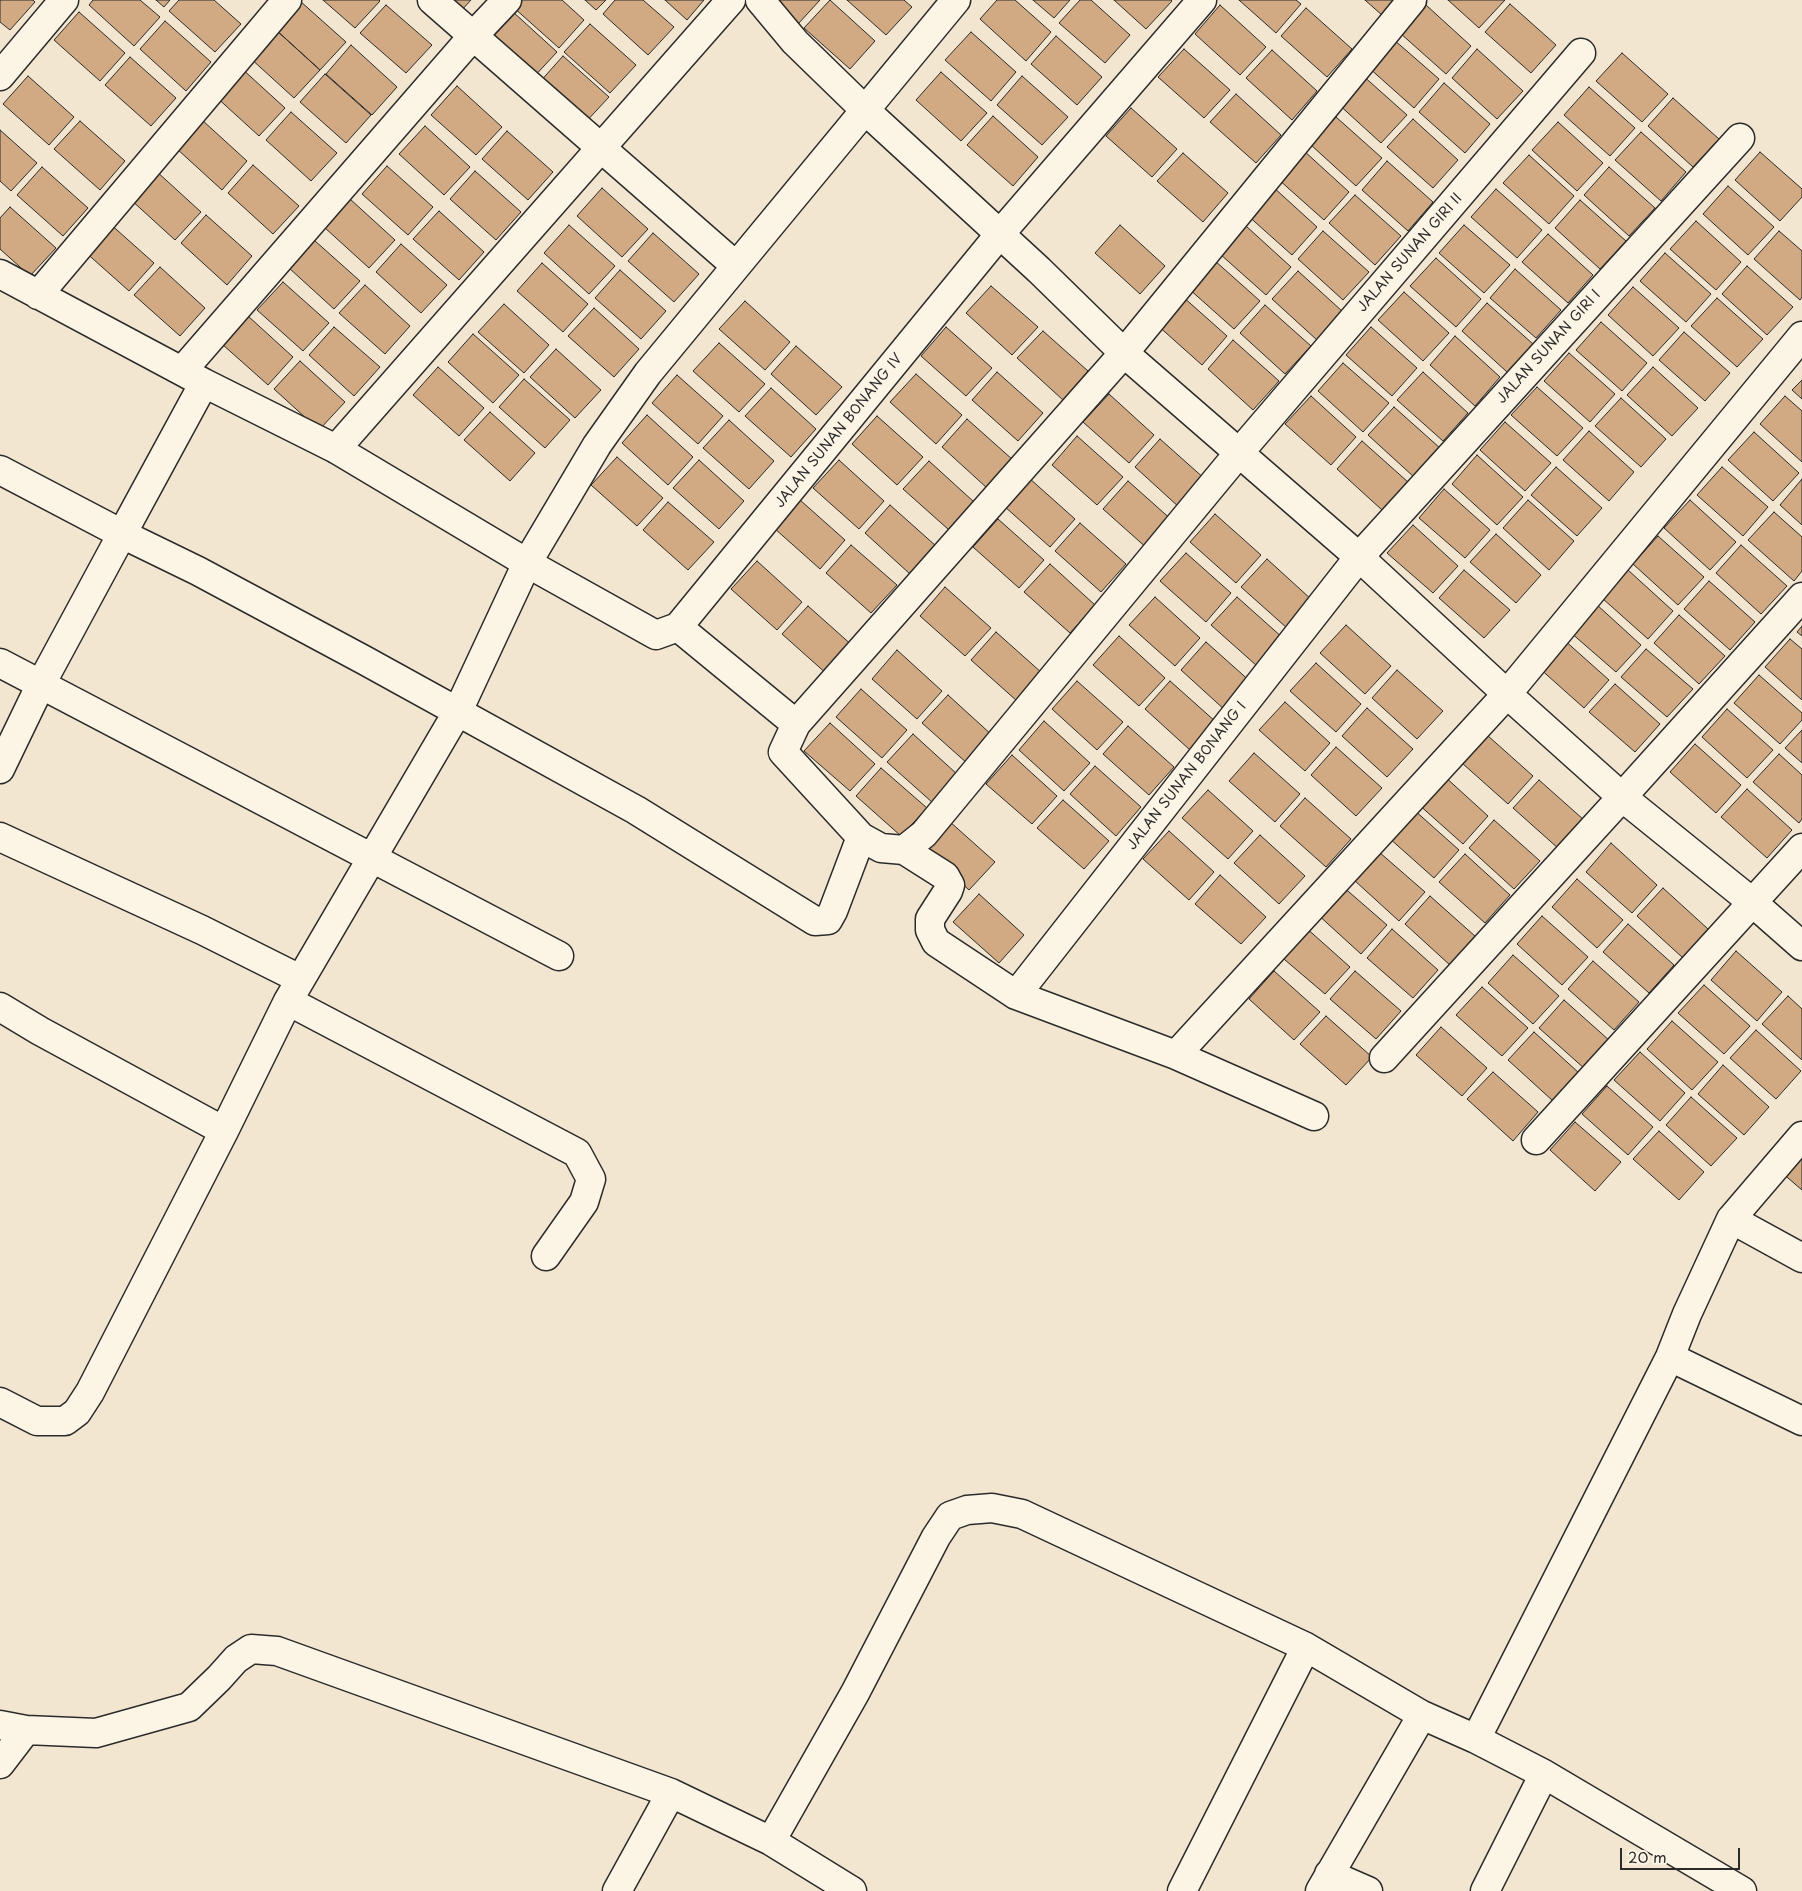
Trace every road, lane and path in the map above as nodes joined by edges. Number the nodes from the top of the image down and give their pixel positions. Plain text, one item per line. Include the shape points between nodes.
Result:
1 (64, 0) edge
2 (287, 0) edge
3 (432, 0) edge
4 (507, 0) edge
5 (731, 0) edge
6 (760, 0) edge
7 (956, 0) edge
8 (1202, 0) edge
9 (1412, 0) edge
10 (473, 36) junction
11 (1581, 53) dead end
12 (0, 76) edge
13 (866, 111) junction
14 (1740, 138) dead end
15 (600, 148) junction
16 (999, 235) junction
17 (736, 266) junction
18 (0, 274) edge
19 (38, 295) junction
20 (1802, 336) edge
21 (1124, 353) junction
22 (193, 377) junction
23 (336, 449) junction
24 (1238, 454) junction
25 (0, 470) edge
26 (122, 534) junction
27 (1359, 557) junction
28 (527, 563) junction
29 (1802, 597) edge
30 (678, 627) junction
31 (0, 663) edge
32 (41, 684) junction
33 (1508, 694) junction
34 (458, 712) junction
35 (796, 724) junction
36 (0, 769) edge
37 (1622, 797) junction
38 (861, 836) junction
39 (0, 837) edge
40 (1802, 848) edge
41 (904, 850) junction
42 (373, 857) junction
43 (1752, 902) junction
44 (1802, 946) edge
45 (559, 956) dead end
46 (294, 990) junction
47 (1016, 995) junction
48 (0, 1007) edge
49 (1176, 1054) junction
50 (1384, 1058) dead end
51 (1314, 1116) dead end
52 (224, 1131) junction
53 (1802, 1136) edge
54 (1536, 1140) dead end
55 (1731, 1219) junction
56 (546, 1256) dead end
57 (1802, 1258) edge
58 (1670, 1357) junction
59 (0, 1402) edge
60 (1802, 1421) edge
61 (1306, 1647) junction
62 (1422, 1716) junction
63 (13, 1728) edge
64 (1476, 1739) junction
65 (0, 1764) edge
66 (1544, 1774) junction
67 (671, 1793) junction
68 (771, 1841) junction
69 (1325, 1883) edge
70 (617, 1891) edge
71 (852, 1891) edge
72 (1182, 1891) edge
73 (1368, 1891) edge
74 (1485, 1891) edge
75 (1742, 1891) edge

1 - 12 street
2 - 19 street
3 - 10 street
4 - 10 street
5 - 15 street
6 - 13 street via 796,42
7 - 13 street
8 - 16 street, JALAN SUNAN BONANG IV
9 - 21 street
10 - 15 street
10 - 22 street
11 - 24 street, JALAN SUNAN GIRI II
13 - 16 street
13 - 17 street
14 - 27 street, JALAN SUNAN GIRI I
15 - 17 street
15 - 23 street
16 - 21 street
16 - 30 street, JALAN SUNAN BONANG IV
17 - 28 street via 648,373 597,445
18 - 19 street
19 - 22 street
20 - 33 street
21 - 24 street
21 - 35 street
22 - 23 street
22 - 26 street
23 - 28 street
24 - 27 street
24 - 41 street, JALAN SUNAN GIRI II via 924,834
25 - 26 street
26 - 32 street
26 - 34 street
27 - 33 street
27 - 47 street, JALAN SUNAN BONANG I
28 - 30 street via 656,635
28 - 34 street
29 - 37 street
30 - 35 street
31 - 32 street
32 - 36 street
32 - 42 street
33 - 37 street
33 - 49 street
34 - 38 street via 636,810 815,922 828,920 833,911
34 - 42 street
35 - 38 street via 783,752
37 - 43 street
37 - 50 street
38 - 41 street via 880,848
39 - 46 street via 202,930
40 - 43 street
41 - 47 street via 945,876 950,885 930,919 930,930 936,942
42 - 45 street
42 - 46 street
43 - 44 street
43 - 54 street
46 - 52 street
46 - 56 street via 577,1153 591,1179 584,1202
47 - 49 street
48 - 52 street
49 - 51 street
52 - 59 street via 77,1412 65,1421 36,1421
53 - 55 street
55 - 57 street
55 - 58 street via 1686,1314
58 - 60 street
58 - 64 street
61 - 62 street
61 - 68 street via 1022,1514 992,1508 966,1510 950,1516 936,1537 855,1693
61 - 72 street
62 - 64 street
62 - 69 street
63 - 65 street
63 - 67 street via 96,1733 189,1707 251,1648 277,1651
64 - 66 street
66 - 74 street
66 - 75 street
67 - 68 street
67 - 70 street
68 - 71 street
69 - 73 street

